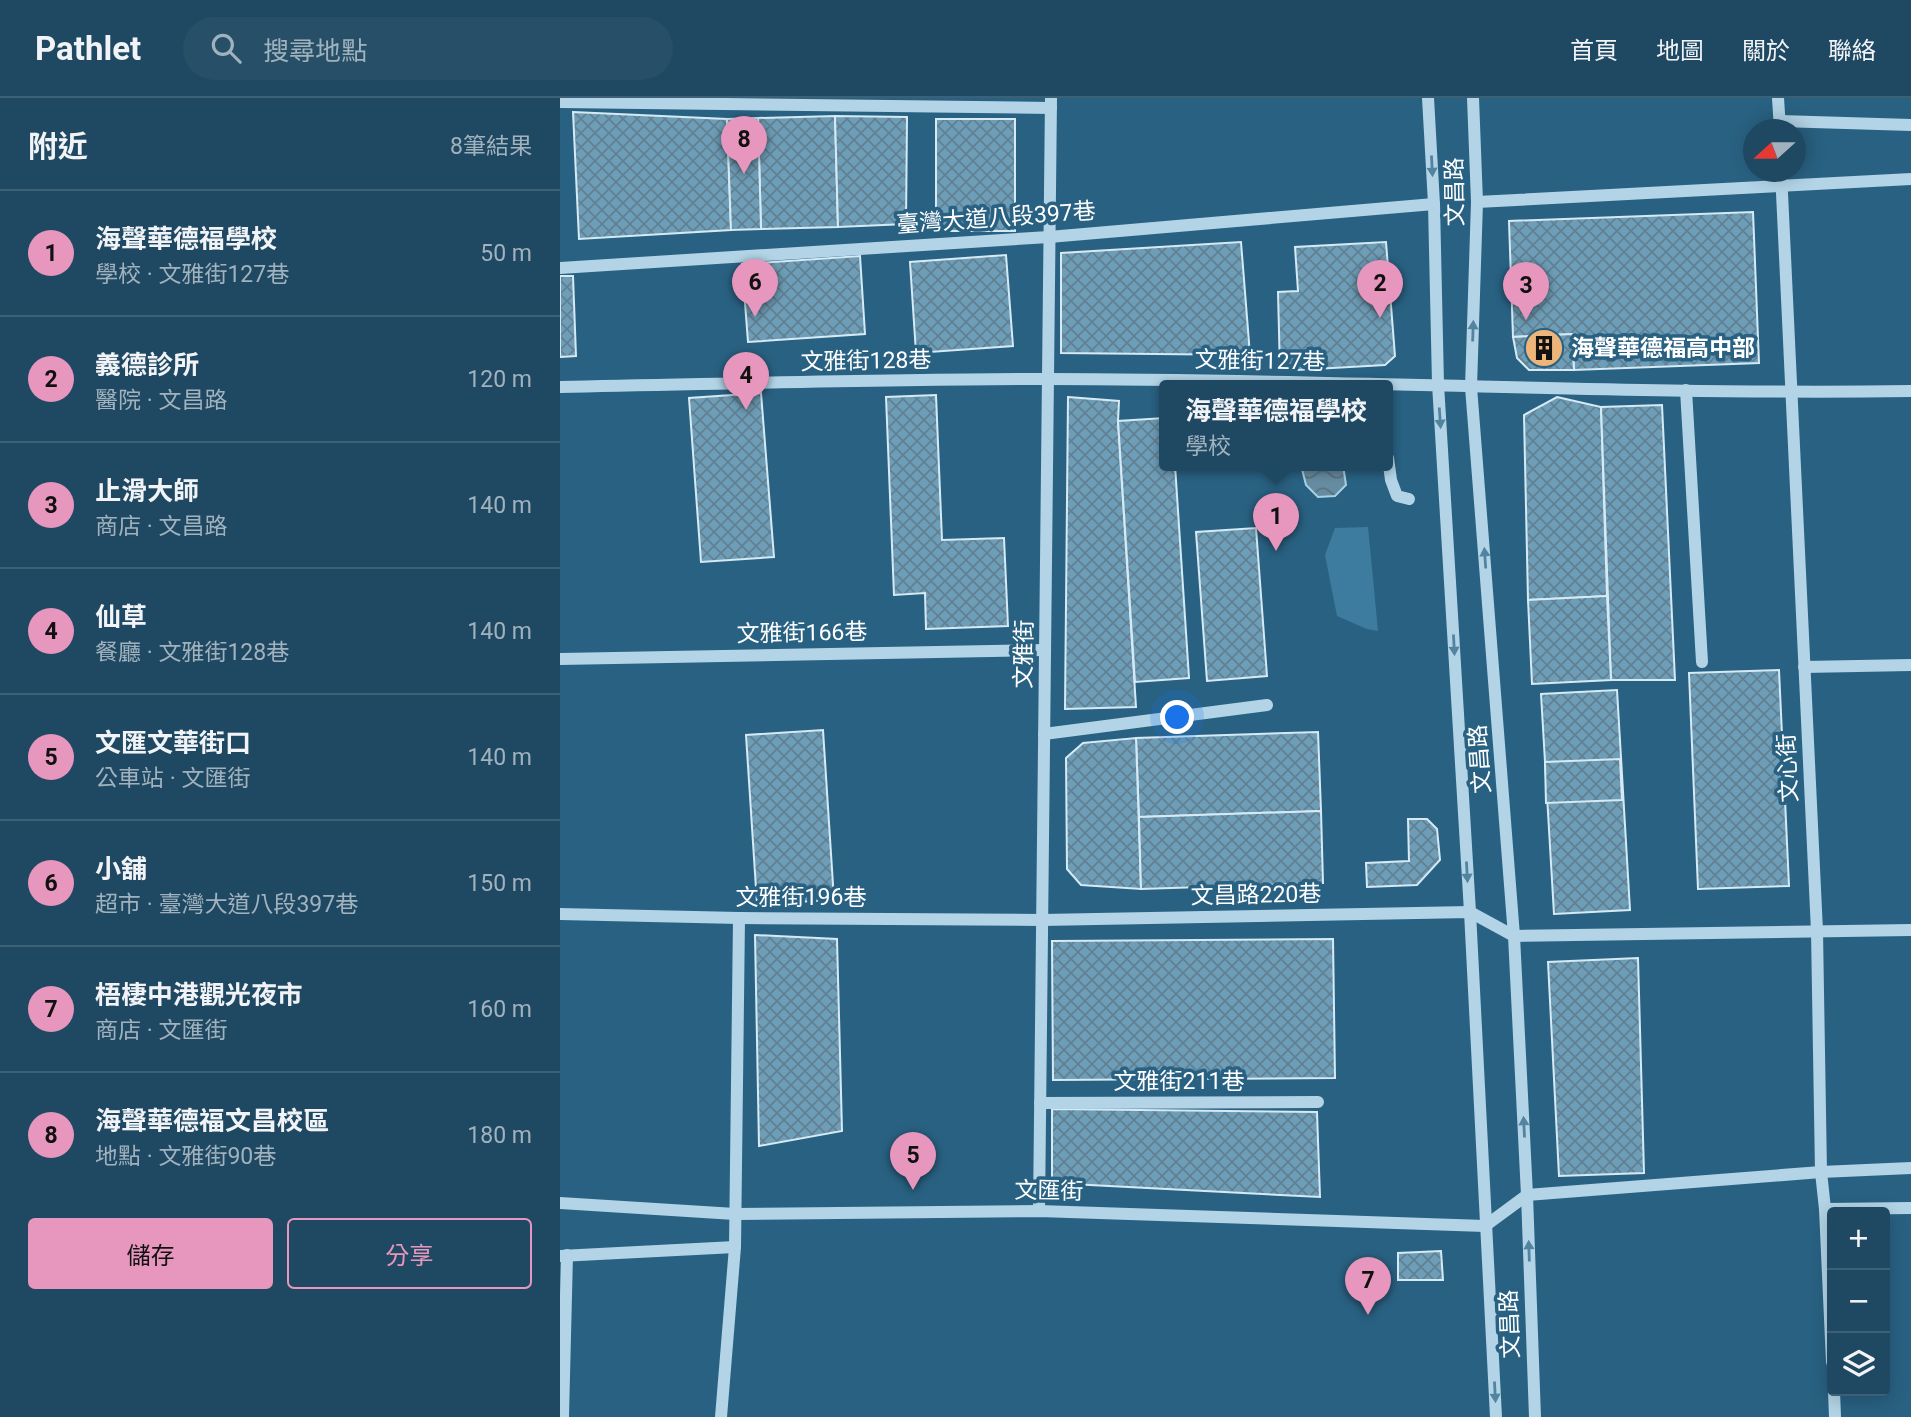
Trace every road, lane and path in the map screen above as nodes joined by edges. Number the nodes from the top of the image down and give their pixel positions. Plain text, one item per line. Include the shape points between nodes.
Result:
1 (1428, 98) edge
2 (1473, 98) edge
3 (1779, 98) edge
4 (560, 102) edge
5 (1051, 103) edge
6 (1780, 119) edge
7 (1806, 125) edge
8 (1911, 125) edge
9 (1911, 179) edge
10 (1781, 182) edge
11 (1781, 186) junction
12 (1478, 202) junction
13 (1434, 204) junction
14 (1049, 237) junction
15 (560, 268) edge
16 (1048, 379) junction
17 (1159, 380) edge
18 (1393, 383) edge
19 (1438, 384) junction
20 (560, 387) edge
21 (1471, 387) junction
22 (1686, 390) junction
23 (1911, 391) edge
24 (1790, 393) junction
25 (1390, 471) edge
26 (1409, 499) dead end
27 (1045, 650) junction
28 (560, 659) edge
29 (1702, 662) dead end
30 (1911, 665) edge
31 (1804, 667) junction
32 (1267, 705) dead end
33 (1044, 734) junction
34 (1470, 912) junction
35 (560, 914) edge
36 (739, 918) junction
37 (1042, 920) junction
38 (1911, 930) edge
39 (1817, 931) junction
40 (1514, 936) junction
41 (1318, 1102) dead end
42 (1040, 1103) junction
43 (1911, 1168) edge
44 (1821, 1172) junction
45 (1527, 1195) junction
46 (560, 1203) edge
47 (1911, 1208) edge
48 (1825, 1209) junction
49 (1039, 1211) junction
50 (735, 1214) junction
51 (1485, 1226) junction
52 (735, 1247) junction
53 (563, 1255) edge
54 (1831, 1333) edge
55 (1834, 1396) edge
56 (563, 1417) edge
57 (722, 1417) edge
58 (1496, 1417) edge
59 (1535, 1417) edge
60 (1835, 1417) edge

1 -> 13 street, 文昌路
2 - 12 street, 文昌路
3 - 6 street
4 - 5 street
5 - 14 street, 文雅街
7 - 8 street
9 - 11 street
10 - 11 street, 文心街
11 - 12 street
11 - 24 street, 文心街
21 -> 12 street, 文昌路
13 - 14 street, 臺灣大道八段397巷
13 - 19 street, 文昌路
14 - 15 street, 臺灣大道八段397巷
14 - 16 street, 文雅街
16 - 17 street, 文雅街127巷
16 - 20 street, 文雅街128巷
16 - 27 street, 文雅街
18 - 19 street, 文雅街127巷
19 - 21 street, 文雅街127巷
19 -> 34 street, 文昌路
21 - 22 street, 文雅街127巷
40 -> 21 street, 文昌路
22 - 24 street, 文雅街127巷
22 - 29 street
23 - 24 street, 文雅街127巷
24 - 31 street, 文心街
25 - 26 street via 1397,496
27 - 28 street, 文雅街166巷
27 - 33 street, 文雅街
30 - 31 street
31 - 39 street, 文心街
32 - 33 street
33 - 37 street, 文雅街
34 - 37 street, 文昌路220巷
34 - 40 street
34 - 51 street, 文昌路
35 - 36 street, 文雅街196巷
36 - 37 street, 文雅街196巷
36 - 50 street
37 - 42 street, 文雅街
38 - 39 street
39 - 40 street
39 - 44 street, 文心街
45 -> 40 street, 文昌路
41 - 42 street, 文雅街211巷
42 - 49 street, 文雅街
43 - 44 street
44 - 45 street
44 - 48 street, 文心街
45 - 51 street
59 -> 45 street, 文昌路
46 - 50 street, 文匯街
47 - 48 street
48 - 54 street, 文心街
49 - 50 street, 文匯街
49 - 51 street, 文匯街
50 - 52 street
51 -> 58 street, 文昌路
52 - 53 street
52 - 57 street
53 - 56 street
55 - 60 street

